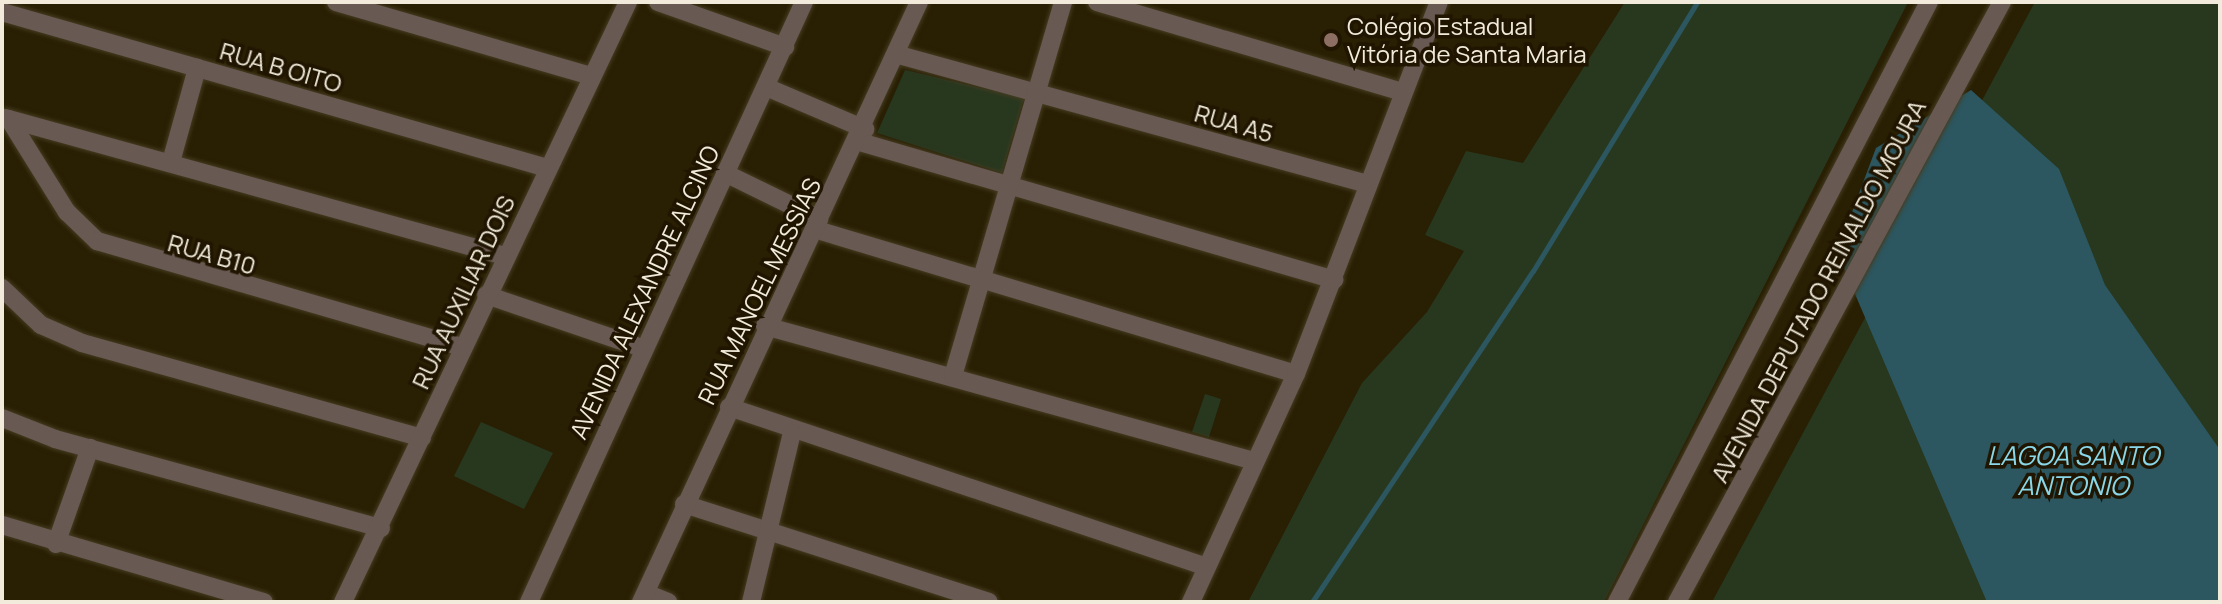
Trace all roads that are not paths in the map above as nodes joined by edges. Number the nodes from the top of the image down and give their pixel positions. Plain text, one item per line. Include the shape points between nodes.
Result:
1 (4, 2) edge
2 (336, 2) edge
3 (628, 2) edge
4 (658, 2) edge
5 (804, 2) edge
6 (919, 2) edge
7 (1063, 2) edge
8 (1097, 2) edge
9 (1439, 2) edge
10 (1929, 2) edge
11 (2002, 2) edge
12 (2, 10) edge
13 (785, 47) junction
14 (899, 55) junction
15 (197, 68) junction
16 (591, 76) junction
17 (766, 87) junction
18 (1037, 92) junction
19 (1402, 92) junction
20 (5, 118) edge
21 (863, 136) junction
22 (171, 162) junction
23 (547, 168) junction
24 (725, 173) junction
25 (1367, 184) junction
26 (1009, 186) junction
27 (816, 224) junction
28 (505, 256) junction
29 (981, 279) junction
30 (1334, 280) junction
31 (2, 288) edge
32 (486, 295) junction
33 (765, 326) junction
34 (463, 347) junction
35 (642, 348) junction
36 (1296, 374) junction
37 (953, 376) junction
38 (729, 407) junction
39 (2, 418) edge
40 (792, 433) junction
41 (422, 438) junction
42 (90, 448) junction
43 (1254, 461) junction
44 (684, 504) junction
45 (2, 525) edge
46 (381, 528) junction
47 (767, 535) junction
48 (56, 544) junction
49 (1204, 566) junction
50 (644, 597) edge
51 (264, 602) edge
52 (343, 602) edge
53 (529, 602) edge
54 (668, 602) edge
55 (751, 602) edge
56 (989, 602) edge
57 (1191, 602) edge
58 (1617, 602) edge
59 (1677, 602) edge

1 - 12 street
2 - 16 street
3 - 16 street, RUA AUXILIAR DOIS
4 - 13 street
5 - 13 street, AVENIDA ALEXANDRE ALCINO
6 - 14 street, RUA MANOEL MESSIAS
7 - 18 street
8 - 19 street
9 - 19 street
10 - 58 street, AVENIDA DEPUTADO REINALDO MOURA
11 - 59 street, AVENIDA DEPUTADO REINALDO MOURA
12 - 15 street, RUA B OITO
13 - 17 street, AVENIDA ALEXANDRE ALCINO
14 - 18 street, RUA A5
14 - 21 street, RUA MANOEL MESSIAS
15 - 22 street
15 - 23 street, RUA B OITO
16 - 23 street, RUA AUXILIAR DOIS
17 - 21 street
17 - 24 street, AVENIDA ALEXANDRE ALCINO
18 - 25 street, RUA A5
18 - 26 street
19 - 25 street
20 - 22 street
20 - 34 street, RUA B10 via 67,212 97,241
21 - 26 street
21 - 27 street, RUA MANOEL MESSIAS
22 - 28 street
23 - 28 street, RUA AUXILIAR DOIS
24 - 27 street
24 - 35 street, AVENIDA ALEXANDRE ALCINO
25 - 30 street
26 - 29 street
26 - 30 street
27 - 29 street
27 - 33 street, RUA MANOEL MESSIAS
28 - 32 street, RUA AUXILIAR DOIS
29 - 36 street
29 - 37 street
30 - 36 street
31 - 41 street via 41,325 82,343
32 - 34 street, RUA AUXILIAR DOIS
32 - 35 street
33 - 37 street
33 - 38 street, RUA MANOEL MESSIAS
34 - 41 street, RUA AUXILIAR DOIS
35 - 53 street, AVENIDA ALEXANDRE ALCINO
36 - 43 street
37 - 43 street
38 - 40 street
38 - 44 street, RUA MANOEL MESSIAS
39 - 42 street
40 - 47 street
40 - 49 street via 1029,503
41 - 46 street, RUA AUXILIAR DOIS
42 - 46 street
42 - 48 street
43 - 49 street
44 - 47 street
44 - 50 street, RUA MANOEL MESSIAS
45 - 48 street
46 - 52 street, RUA AUXILIAR DOIS
47 - 55 street
47 - 56 street
48 - 51 street
49 - 57 street
50 - 54 street

